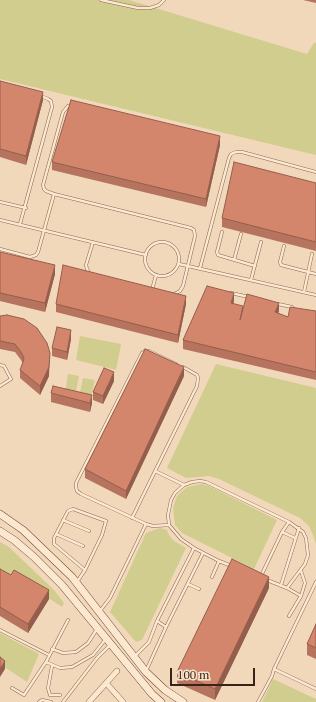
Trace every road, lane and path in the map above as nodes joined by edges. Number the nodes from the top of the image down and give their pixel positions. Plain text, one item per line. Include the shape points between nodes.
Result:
1 (102, 0) edge
2 (164, 0) edge
3 (37, 95) edge
4 (77, 105) edge
5 (316, 172) edge
6 (54, 194) junction
7 (0, 202) edge
8 (26, 208) junction
9 (0, 220) edge
10 (20, 224) junction
11 (44, 230) junction
12 (222, 232) dead end
13 (241, 234) dead end
14 (93, 242) junction
15 (261, 242) dead end
16 (284, 246) dead end
17 (0, 249) edge
18 (312, 254) dead end
19 (146, 255) junction
20 (234, 260) junction
21 (179, 264) junction
22 (187, 266) junction
23 (255, 266) junction
24 (200, 268) junction
25 (308, 272) junction
26 (93, 274) edge
27 (316, 274) edge
28 (156, 275) junction
29 (251, 280) junction
30 (144, 288) edge
31 (152, 290) junction
32 (224, 291) edge
33 (158, 292) edge
34 (304, 292) junction
35 (170, 295) edge
36 (316, 295) edge
37 (254, 298) edge
38 (278, 304) edge
39 (293, 307) edge
40 (0, 365) edge
41 (0, 386) edge
42 (155, 472) junction
43 (184, 485) junction
44 (0, 514) edge
45 (132, 518) junction
46 (63, 520) junction
47 (289, 522) junction
48 (146, 524) junction
49 (169, 526) junction
50 (299, 528) junction
51 (0, 531) edge
52 (89, 531) dead end
53 (282, 532) junction
54 (56, 534) junction
55 (295, 538) junction
56 (83, 546) dead end
57 (194, 548) junction
58 (203, 553) junction
59 (219, 561) junction
60 (85, 570) junction
61 (301, 570) junction
62 (212, 577) dead end
63 (261, 577) junction
64 (77, 582) junction
65 (316, 582) edge
66 (188, 584) junction
67 (281, 585) junction
68 (287, 588) junction
69 (199, 589) dead end
70 (300, 596) junction
71 (100, 611) junction
72 (289, 616) dead end
73 (68, 620) dead end
74 (157, 621) junction
75 (166, 627) junction
76 (98, 628) junction
77 (0, 630) edge
78 (108, 642) junction
79 (52, 649) junction
80 (49, 655) junction
81 (134, 657) junction
82 (46, 662) junction
83 (52, 666) junction
84 (274, 669) junction
85 (117, 671) dead end
86 (146, 672) junction
87 (106, 683) junction
88 (12, 688) dead end
89 (316, 689) edge
90 (60, 695) dead end
91 (39, 702) edge
92 (51, 702) edge
93 (62, 702) edge
94 (89, 702) edge
95 (123, 702) edge
96 (161, 702) edge
97 (183, 702) edge
98 (258, 702) edge

1 - 2 lane via 150,8
3 - 8 lane via 48,99 52,107
4 - 6 lane via 68,106 63,112 47,170 44,189
5 - 24 lane via 242,152 232,154 228,158
6 - 11 lane
6 - 22 lane via 191,228 195,236
7 - 8 lane
8 - 10 lane
9 - 10 lane
10 - 11 lane
11 - 14 lane
11 - 17 lane via 38,252 33,257
12 - 20 lane via 217,254
13 - 20 lane
14 - 19 lane
14 - 26 lane via 86,265 88,273
15 - 23 lane
16 - 25 lane via 281,265
18 - 25 lane
19 - 21 lane via 158,243 170,244 178,252
19 - 28 lane via 148,267
20 - 23 lane
21 - 22 lane
21 - 28 lane via 167,275
22 - 24 lane
22 - 35 lane via 183,286 176,294
23 - 29 lane
24 - 29 lane
25 - 27 lane
25 - 34 lane
28 - 31 lane
29 - 34 lane
30 - 31 lane
31 - 33 lane
32 - 37 lane
34 - 36 lane
38 - 39 lane
40 - 41 lane via 4,366 11,379
42 - 43 lane
42 - 45 lane
42 - 45 lane via 197,386 198,378 193,372 153,352 145,351 139,357 76,483 77,491 81,494
43 - 47 lane via 206,482
43 - 49 lane via 171,500
44 - 64 main road via 23,530
45 - 48 lane
46 - 52 lane
46 - 54 lane
46 - 60 lane via 68,511 73,509 107,523
47 - 50 lane
47 - 53 lane
48 - 49 lane
48 - 71 lane via 110,598
49 - 57 lane
50 - 55 lane
50 - 61 lane via 308,546 308,555
51 - 76 main road via 34,557 62,585
53 - 55 lane
53 - 63 lane
54 - 56 lane
54 - 60 lane via 54,544
55 - 67 lane
57 - 58 lane
57 - 74 lane
58 - 59 lane
58 - 66 lane
59 - 62 lane
59 - 63 lane
60 - 64 lane
61 - 68 lane
61 - 70 lane via 305,583
63 - 67 lane
64 - 71 main road
65 - 84 lane
66 - 69 lane
66 - 75 lane
67 - 68 lane
68 - 70 lane
70 - 72 lane
71 - 81 main road
73 - 79 lane
74 - 75 lane
74 - 81 lane via 149,642
75 - 86 lane
76 - 78 main road
76 - 79 lane via 88,643 76,652 63,653
77 - 80 lane
78 - 83 lane via 72,667
78 - 93 lane
78 - 96 main road
79 - 80 lane
80 - 82 lane
81 - 86 main road
82 - 83 lane
82 - 88 lane via 24,695
83 - 90 lane via 48,688 50,695
84 - 89 lane
84 - 98 lane
85 - 87 street
86 - 97 main road via 165,690
87 - 94 street
87 - 95 street
91 - 92 lane

